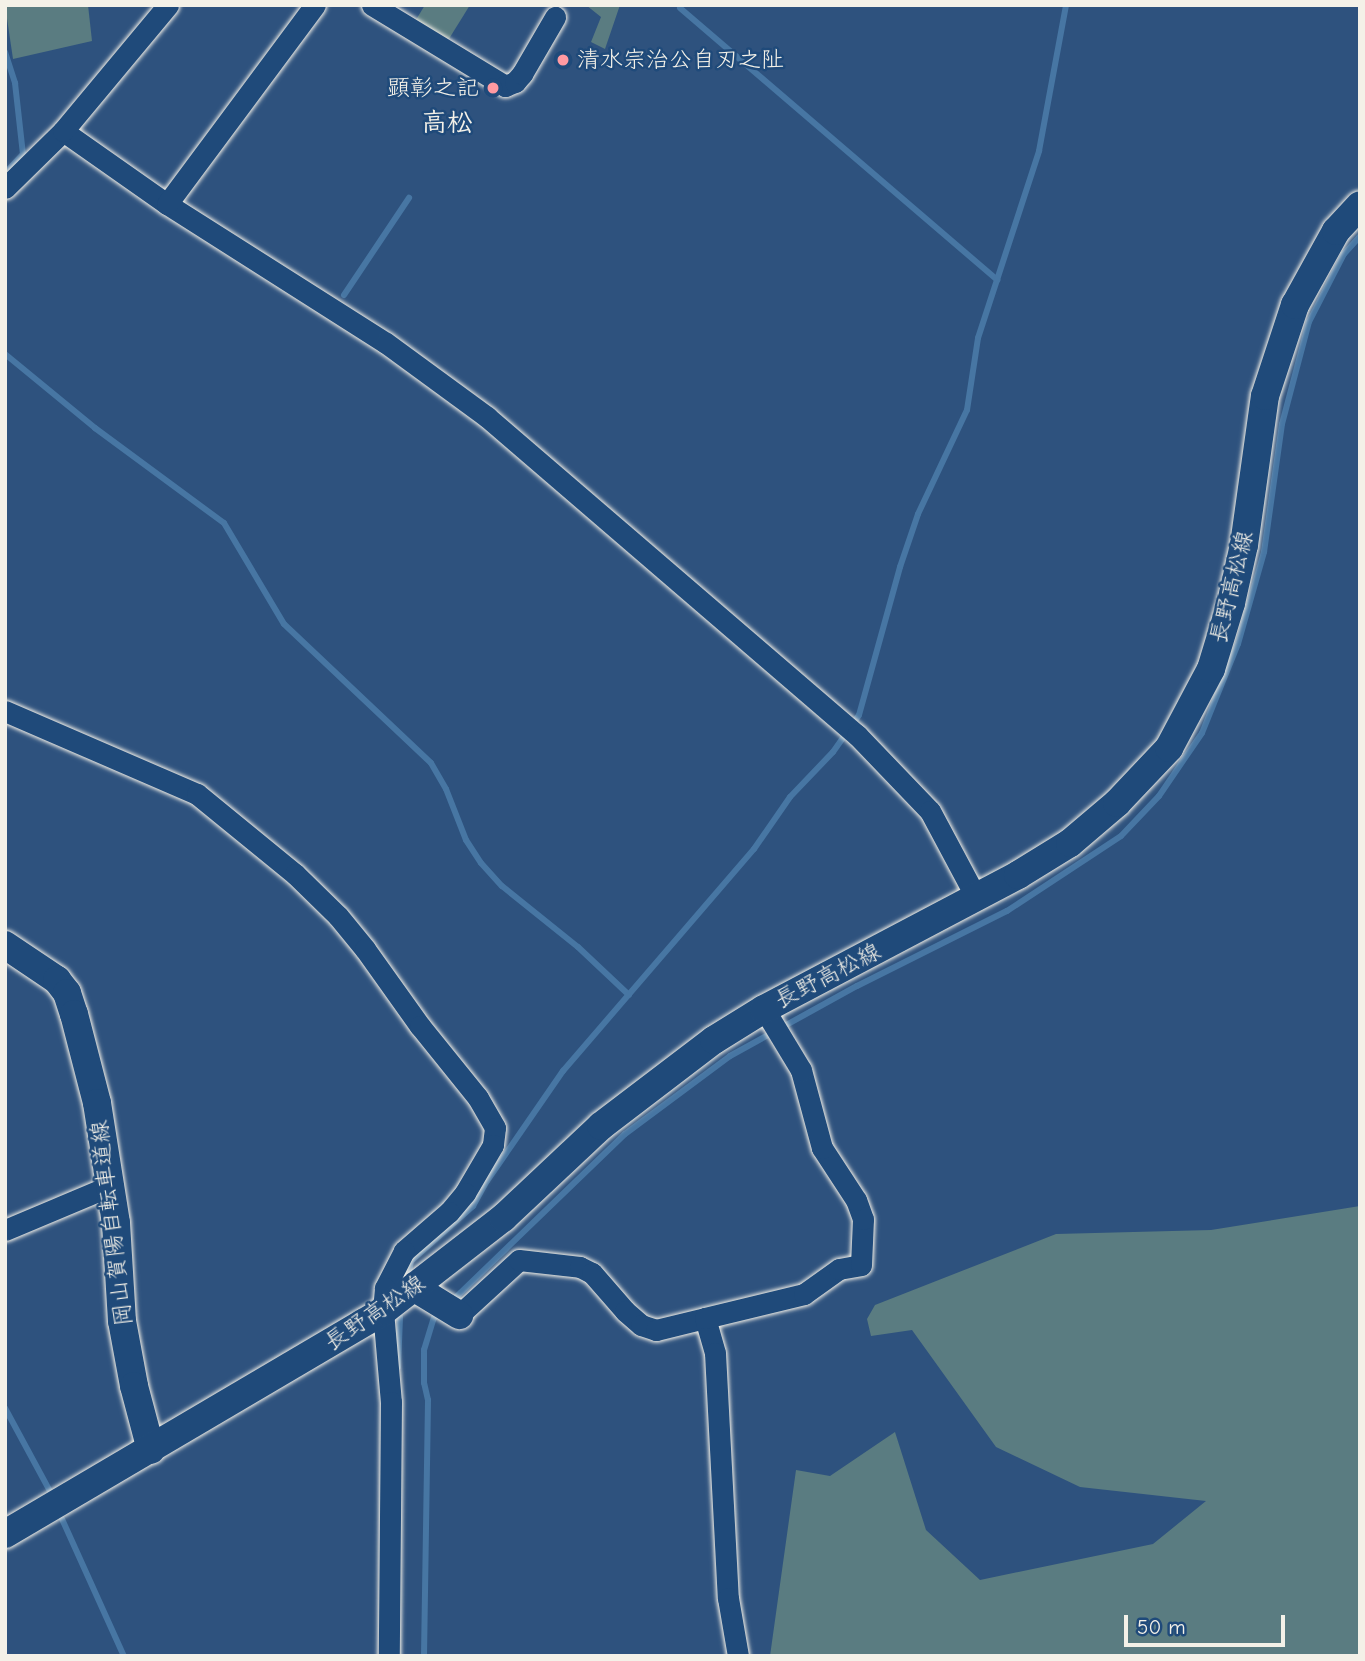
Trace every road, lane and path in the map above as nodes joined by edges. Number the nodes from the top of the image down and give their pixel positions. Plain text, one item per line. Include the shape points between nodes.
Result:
1 (169, 5) edge
2 (315, 5) edge
3 (372, 5) edge
4 (555, 17) dead end
5 (63, 131) junction
6 (5, 188) edge
7 (167, 204) junction
8 (1360, 205) edge
9 (5, 710) edge
10 (977, 899) junction
11 (5, 945) edge
12 (771, 1020) junction
13 (112, 1185) junction
14 (5, 1230) edge
15 (441, 1304) junction
16 (383, 1311) junction
17 (705, 1318) junction
18 (151, 1450) junction
19 (5, 1534) edge
20 (390, 1656) edge
21 (738, 1656) edge

1 - 5 street
2 - 7 street
3 - 4 street via 505,86 522,74
5 - 6 street
5 - 7 street
7 - 10 street via 386,343 487,416 857,735 930,810
8 - 10 main road, 長野高松線 via 1336,231 1295,305 1265,396 1231,603 1211,669 1169,748 1070,843
9 - 16 street via 197,794 295,874 338,916 489,1113 495,1128 493,1145 449,1212 404,1251 386,1288
10 - 12 main road, 長野高松線
11 - 13 main road, 岡山賀陽自転車道線 via 57,980 68,993 97,1103
12 - 15 main road, 長野高松線 via 675,1068 601,1126 503,1217
12 - 17 street via 801,1070 822,1148 860,1210 861,1265 839,1269 804,1294
13 - 14 street
13 - 18 main road, 岡山賀陽自転車道線 via 122,1321
15 - 16 main road, 長野高松線
15 - 17 street via 519,1260 580,1267 592,1273 625,1311 641,1325 656,1330
16 - 18 main road, 長野高松線
16 - 20 street via 391,1402
17 - 21 street via 715,1353 727,1598
18 - 19 main road, 長野高松線

